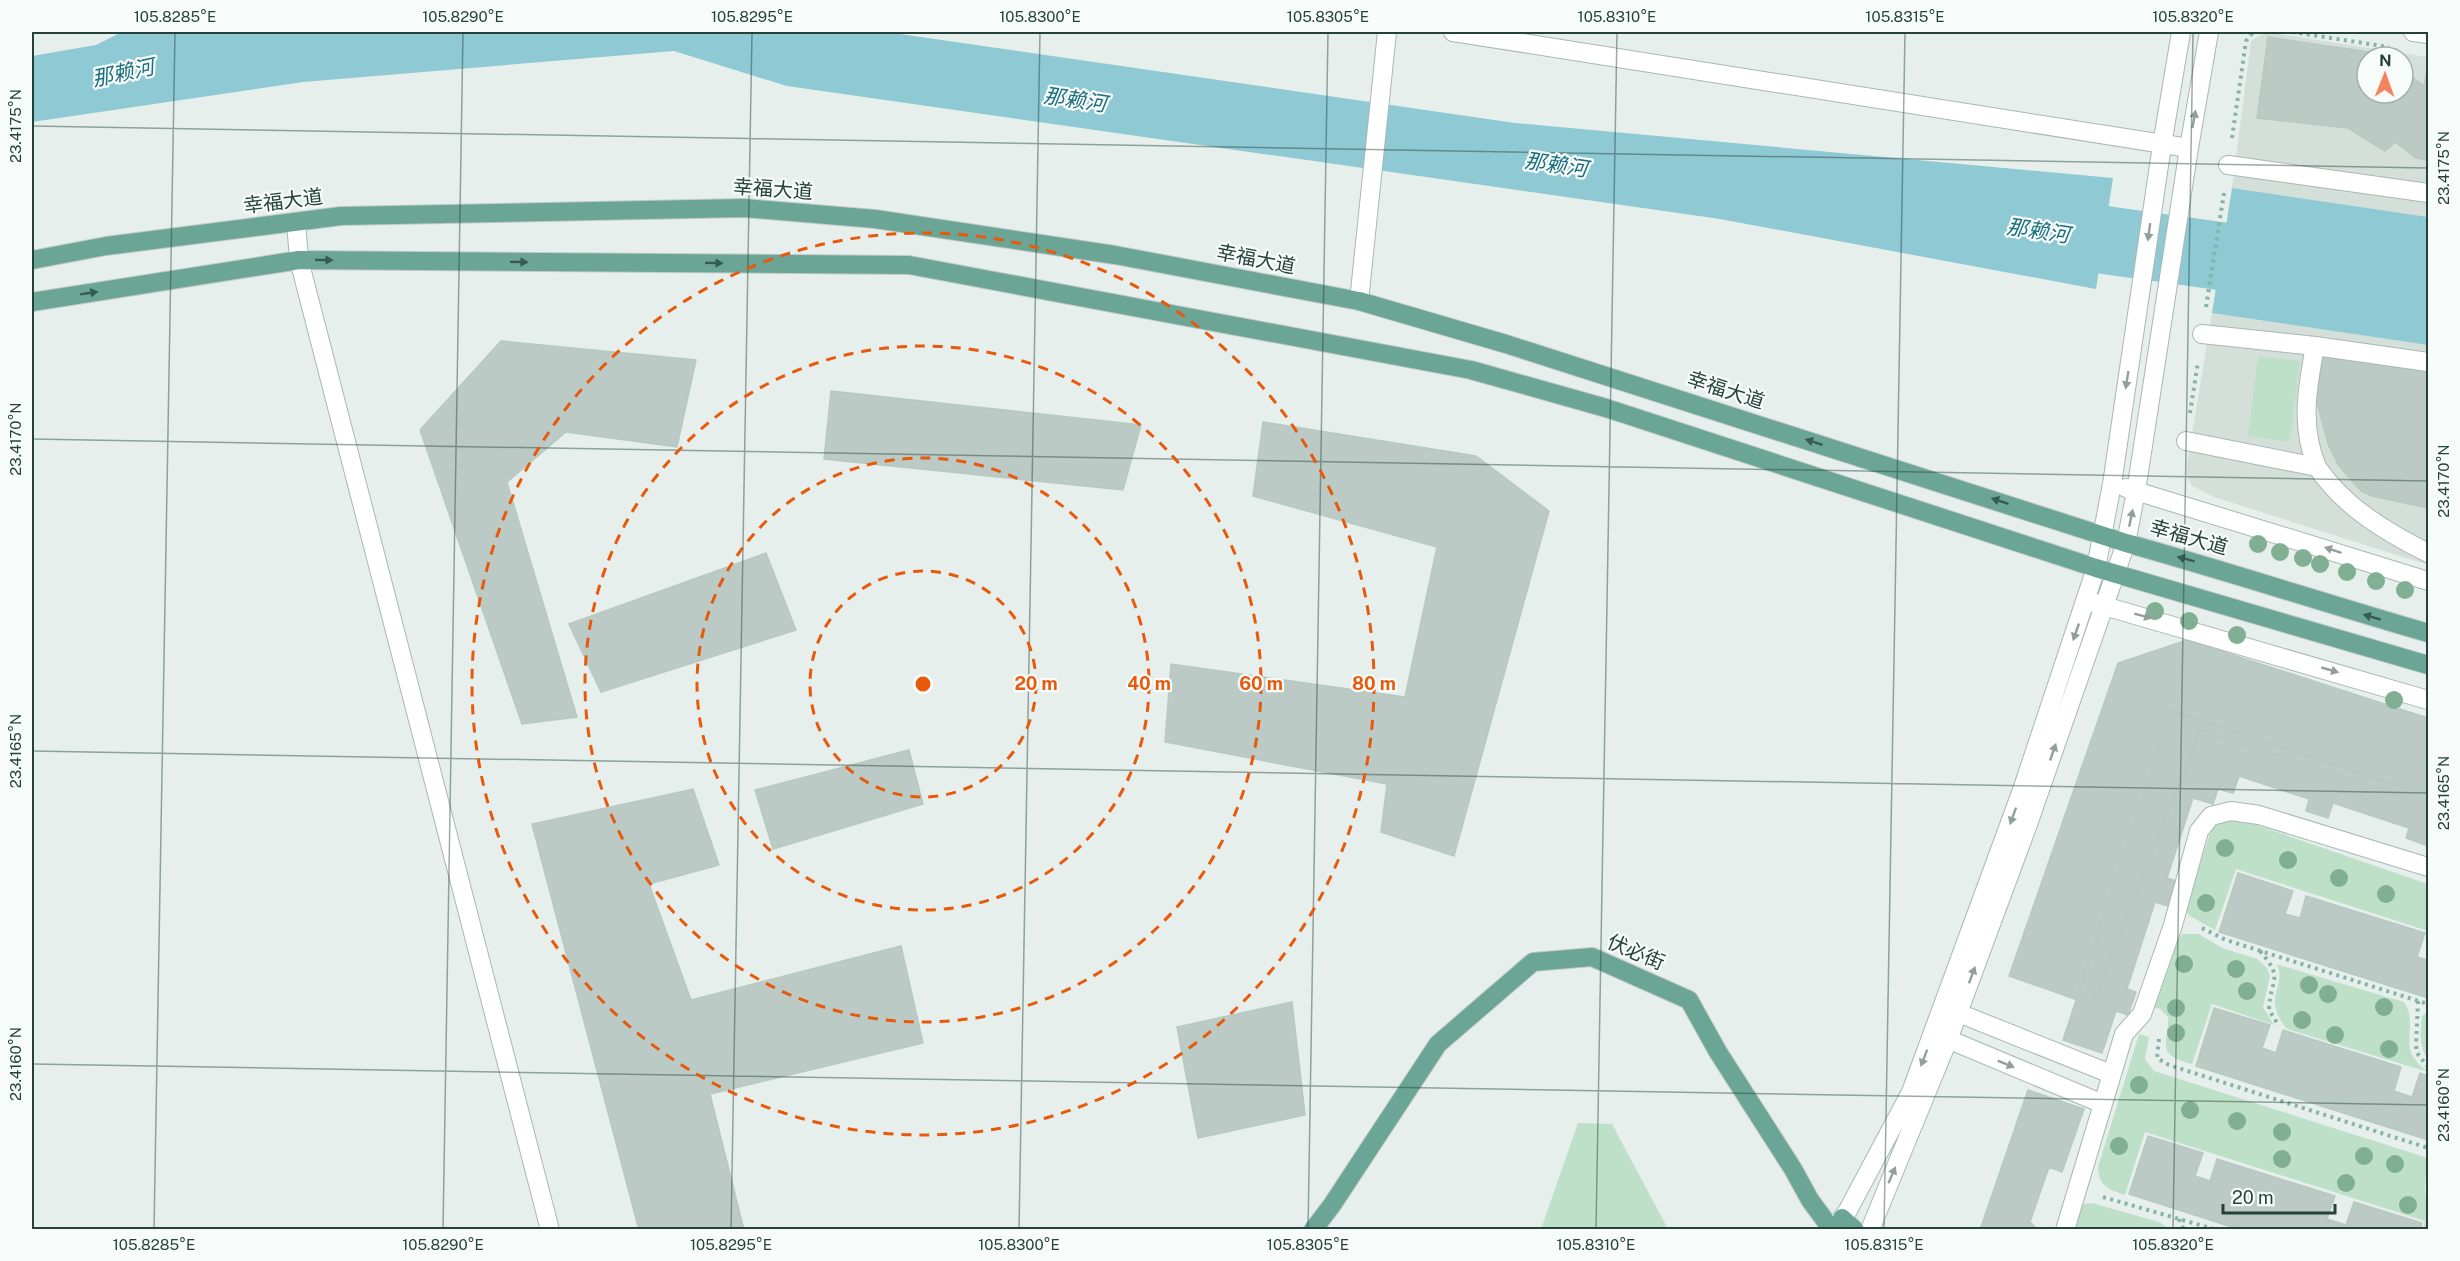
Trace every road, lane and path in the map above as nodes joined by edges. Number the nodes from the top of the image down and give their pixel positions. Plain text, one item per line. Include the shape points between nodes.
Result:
1 (1387, 32) edge
2 (1453, 32) edge
3 (2181, 32) edge
4 (2209, 32) edge
5 (2253, 32) edge
6 (2292, 32) edge
7 (2413, 32) edge
8 (2428, 34) edge
9 (2375, 45) edge
10 (2162, 145) junction
11 (2189, 148) junction
12 (2227, 173) junction
13 (2428, 193) edge
14 (296, 222) junction
15 (32, 260) edge
16 (299, 260) junction
17 (1359, 301) junction
18 (32, 302) edge
19 (2205, 312) dead end
20 (2202, 334) dead end
21 (2315, 346) junction
22 (2428, 362) edge
23 (2186, 441) dead end
24 (2317, 467) junction
25 (2112, 484) junction
26 (2136, 491) junction
27 (2103, 534) junction
28 (2126, 543) junction
29 (2428, 553) edge
30 (2096, 568) junction
31 (2115, 574) junction
32 (2428, 581) edge
33 (2086, 601) junction
34 (2104, 606) junction
35 (2428, 633) edge
36 (2428, 665) edge
37 (2428, 700) edge
38 (2428, 867) edge
39 (2173, 925) junction
40 (2259, 950) junction
41 (2418, 1001) junction
42 (2428, 1004) edge
43 (1949, 1009) junction
44 (2142, 1014) junction
45 (2279, 1026) dead end
46 (1941, 1036) junction
47 (2428, 1066) edge
48 (2111, 1074) junction
49 (2103, 1104) junction
50 (2428, 1148) edge
51 (2076, 1190) junction
52 (2179, 1218) junction
53 (1840, 1227) edge
54 (550, 1230) edge
55 (1313, 1230) edge
56 (1870, 1230) edge
57 (2065, 1230) edge
58 (2184, 1230) edge
59 (2217, 1230) edge

1 - 17 street
2 - 10 street
3 - 10 street
11 -> 4 street
5 - 12 path via 2246,41
6 - 9 path
7 - 8 street
10 - 11 street
10 -> 25 street
11 - 26 street
12 - 13 street
12 - 19 path
14 - 15 main road, 幸福大道 via 106,246
14 - 16 street
14 - 17 main road, 幸福大道 via 341,216 744,208 875,219 1115,255
18 -> 16 main road
16 -> 30 main road via 909,265 1471,370 1606,408
16 - 54 street
27 -> 17 main road, 幸福大道
20 - 21 street
21 - 22 street
21 - 24 street via 2305,416
23 - 24 street
24 - 29 street via 2331,488 2368,518
25 - 26 street
25 - 27 street
28 -> 26 street
32 -> 26 street
27 - 28 main road, 幸福大道
27 - 30 street
28 - 31 street
35 -> 28 main road, 幸福大道
30 - 31 main road
30 - 33 street
31 - 34 street
31 - 36 main road
33 - 34 street
33 -> 43 street
34 -> 37 street
43 -> 34 street via 2027,827
38 - 39 street via 2259,815 2231,811 2211,816 2199,831
39 - 40 path via 2199,926
39 - 44 street
40 - 41 path
40 - 45 path via 2275,972 2269,1010
41 - 42 path
41 - 47 path via 2417,1053
43 - 46 street
43 - 48 street
44 - 48 street via 2124,1034
44 - 50 path via 2156,1021 2157,1058 2169,1065
46 -> 49 street
46 -> 53 street
56 -> 46 street
48 - 49 street
49 - 51 street
51 - 52 path
51 - 57 street
52 - 58 path
52 - 59 path
53 - 55 main road, 伏必街 via 1810,1200 1689,1000 1592,957 1533,962 1438,1044

